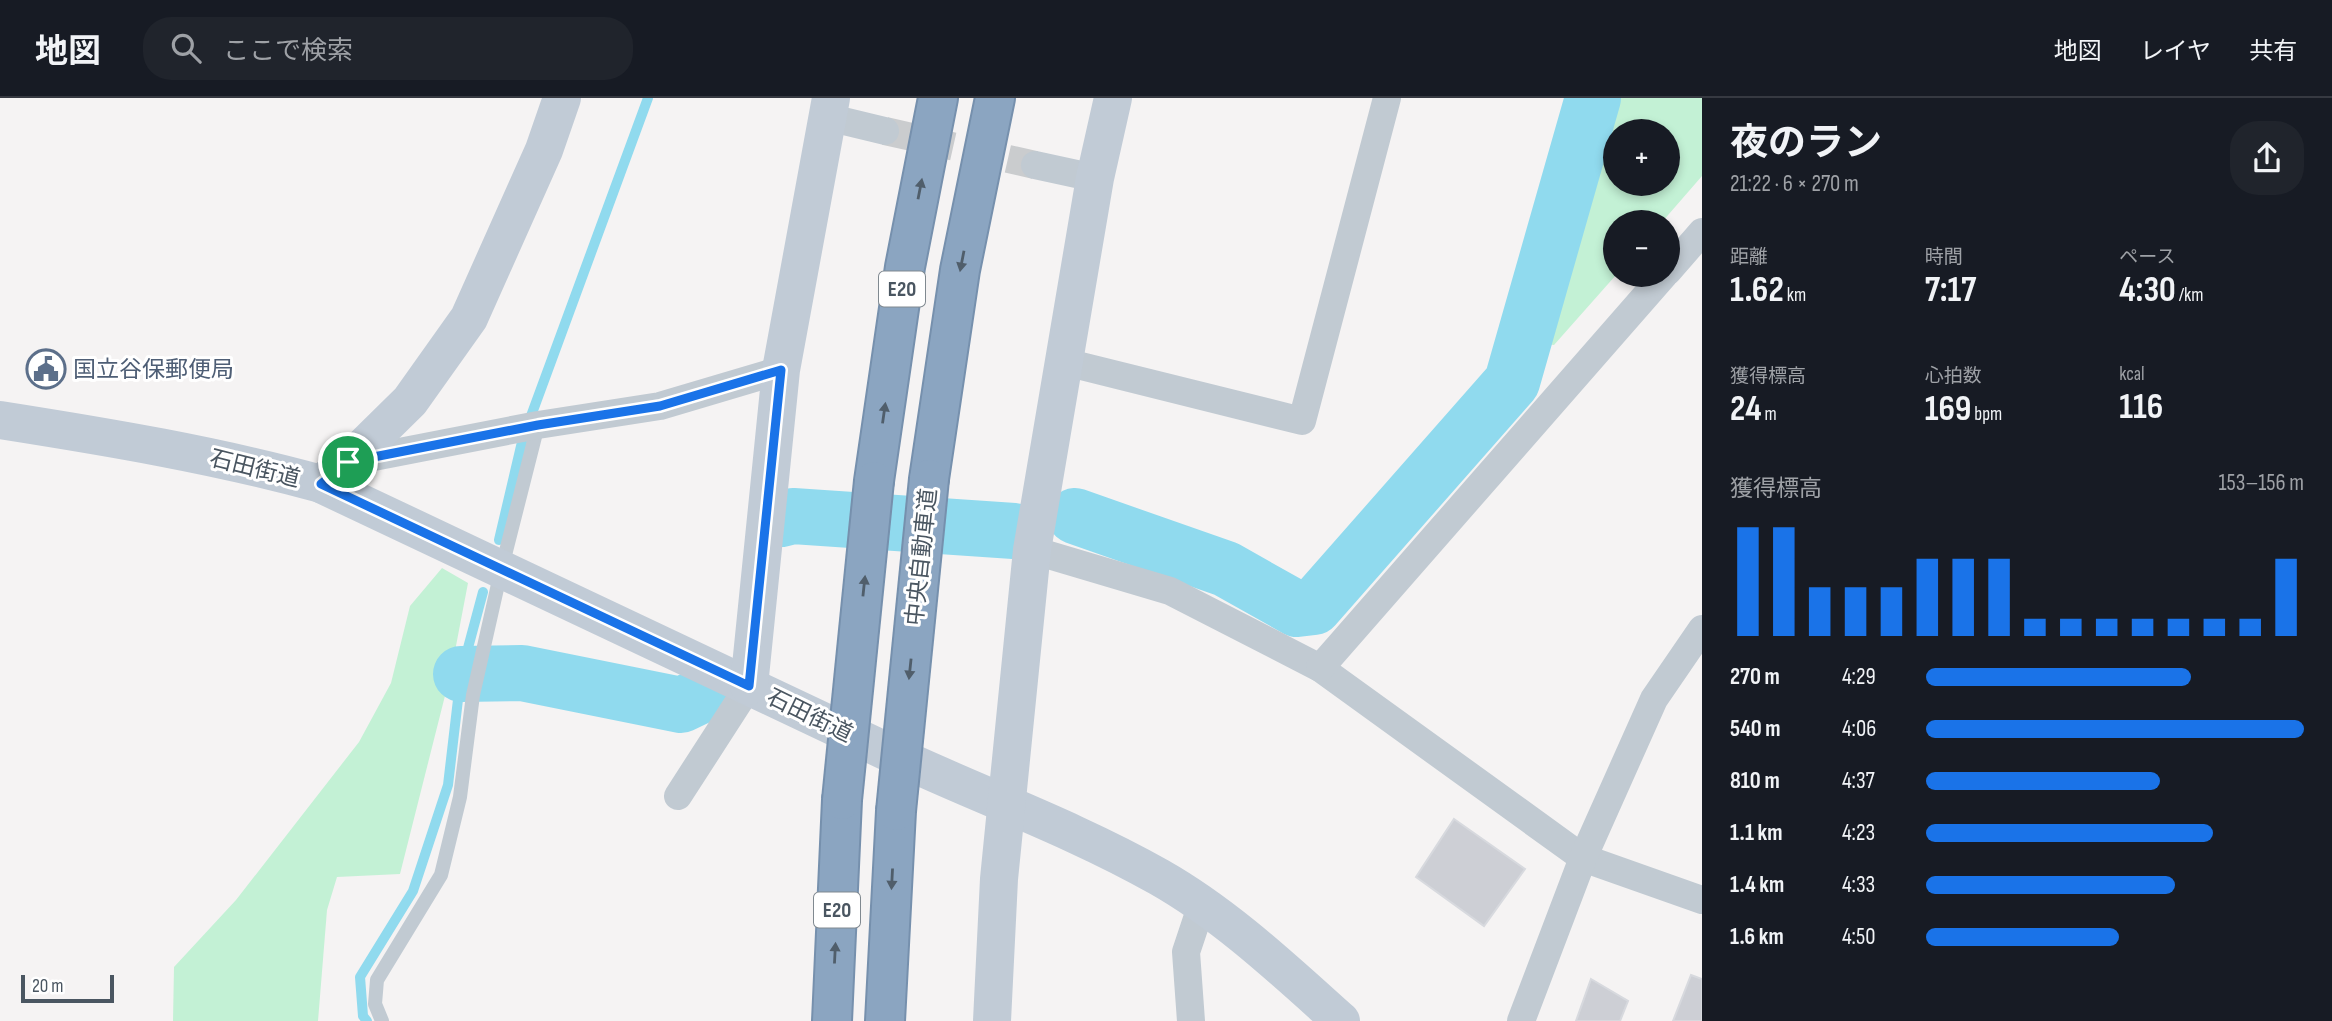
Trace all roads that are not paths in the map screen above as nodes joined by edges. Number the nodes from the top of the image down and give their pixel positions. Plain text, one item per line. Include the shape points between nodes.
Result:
1 (562, 98) edge
2 (938, 98) edge
3 (995, 98) edge
4 (1113, 98) edge
5 (1387, 98) edge
6 (829, 107) edge
7 (885, 131) tunnel mouth
8 (1035, 164) tunnel mouth
9 (1095, 177) junction
10 (1702, 232) edge
11 (1680, 257) edge
12 (1654, 287) edge
13 (1065, 362) junction
14 (781, 370) junction
15 (0, 420) edge
16 (538, 425) junction
17 (334, 473) junction
18 (1032, 550) junction
19 (501, 570) junction
20 (1702, 629) edge
21 (1320, 668) junction
22 (749, 686) junction
23 (678, 796) dead end
24 (1007, 805) junction
25 (1583, 858) junction
26 (1702, 900) edge
27 (1202, 904) junction
28 (382, 1021) edge
29 (832, 1021) edge
30 (885, 1021) edge
31 (992, 1021) edge
32 (1191, 1021) edge
33 (1341, 1021) edge
34 (1521, 1021) edge

1 - 17 street via 544,150 469,318 410,401
29 -> 2 highway, E20, bridge via 842,800 874,481 905,267
3 -> 30 highway, 中央自動車道 / E20, bridge via 960,270 929,479 896,811
4 - 9 street
5 - 13 street via 1302,421
6 - 7 street
6 - 14 street
8 - 9 street
9 - 13 street
10 - 11 street
12 - 21 street
13 - 18 street
14 - 16 street via 660,406
14 - 22 street
15 - 17 street, 石田街道 via 260,467
16 - 17 street
16 - 19 lane
17 - 19 street, 石田街道
18 - 21 street via 1170,591
18 - 24 street
19 - 22 street, 石田街道
19 - 28 lane via 473,695 460,797 441,875 377,980 375,1004
20 - 25 street via 1654,699
21 - 25 street
22 - 23 street
22 - 24 street, 石田街道
24 - 27 street, 石田街道 via 1089,841
24 - 31 street
25 - 26 street
25 - 34 street
27 - 32 street via 1186,952
27 - 33 street, 石田街道

